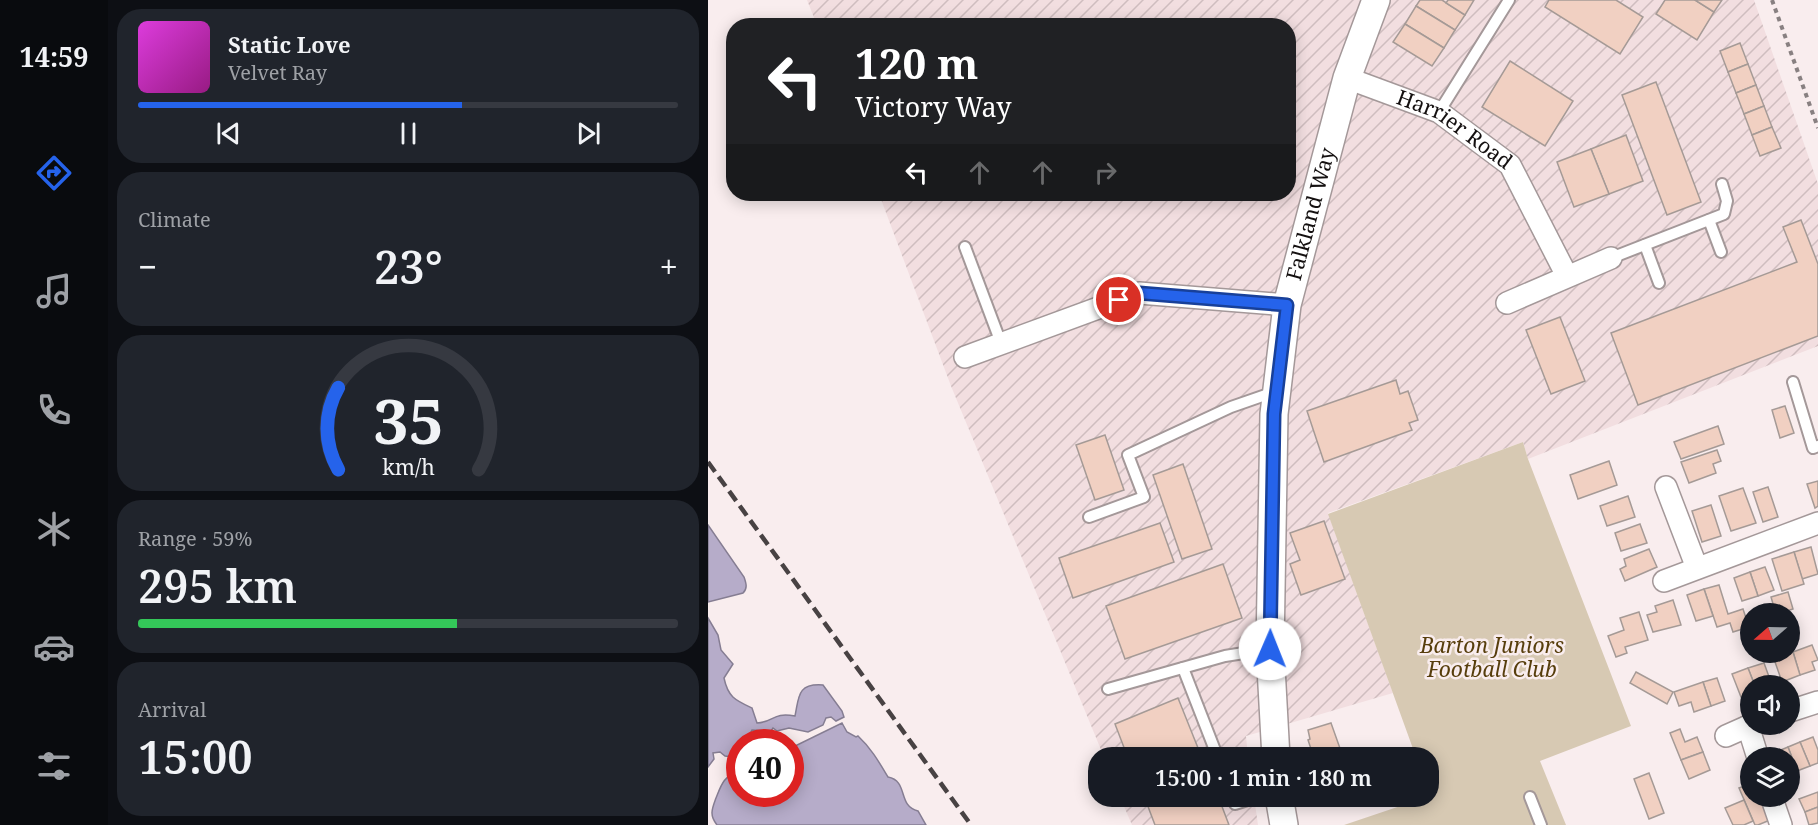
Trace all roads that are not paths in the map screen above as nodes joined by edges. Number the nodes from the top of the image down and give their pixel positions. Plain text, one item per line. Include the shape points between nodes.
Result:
1 (1376, 0) edge
2 (1509, 0) edge
3 (1347, 78) junction
4 (1439, 112) junction
5 (1722, 184) dead end
6 (1709, 220) junction
7 (1645, 245) junction
8 (965, 247) dead end
9 (1721, 252) dead end
10 (1611, 258) joint
11 (1567, 276) junction
12 (1659, 283) dead end
13 (1507, 303) dead end
14 (1287, 305) junction
15 (1000, 343) junction
16 (964, 357) dead end
17 (1793, 382) dead end
18 (1277, 391) junction
19 (1818, 446) edge
20 (1666, 487) dead end
21 (1089, 517) dead end
22 (1818, 523) edge
23 (1697, 568) junction
24 (1664, 581) dead end
25 (1270, 649) junction
26 (1183, 668) junction
27 (1108, 690) dead end
28 (1818, 702) edge
29 (1800, 708) edge
30 (1740, 730) edge
31 (1726, 736) dead end
32 (1214, 747) edge
33 (1275, 747) edge
34 (1530, 797) dead end
35 (1281, 807) edge
36 (1775, 807) edge
37 (1284, 825) edge
38 (1541, 825) edge
39 (1781, 825) edge

1 - 3 street, Falkland Way
2 - 4 lane
3 - 4 street, Harrier Road
3 - 14 street, Falkland Way
4 - 11 street, Harrier Road via 1510,165
5 - 6 lane via 1727,201 1724,214
6 - 7 lane
6 - 9 lane
7 - 10 lane
7 - 12 lane
8 - 15 lane
10 - 11 street
11 - 13 street
14 - 15 street via 1139,293
14 - 18 street, Falkland Way
15 - 16 street
17 - 19 lane via 1813,448
18 - 21 lane via 1231,407 1128,455 1144,496
18 - 25 street, Falkland Way
20 - 23 street
22 - 23 street
23 - 24 street
25 - 26 lane
25 - 33 street, Falkland Way
26 - 27 lane
26 - 32 lane
28 - 29 street
30 - 31 street
34 - 38 lane
35 - 37 street
36 - 39 street

